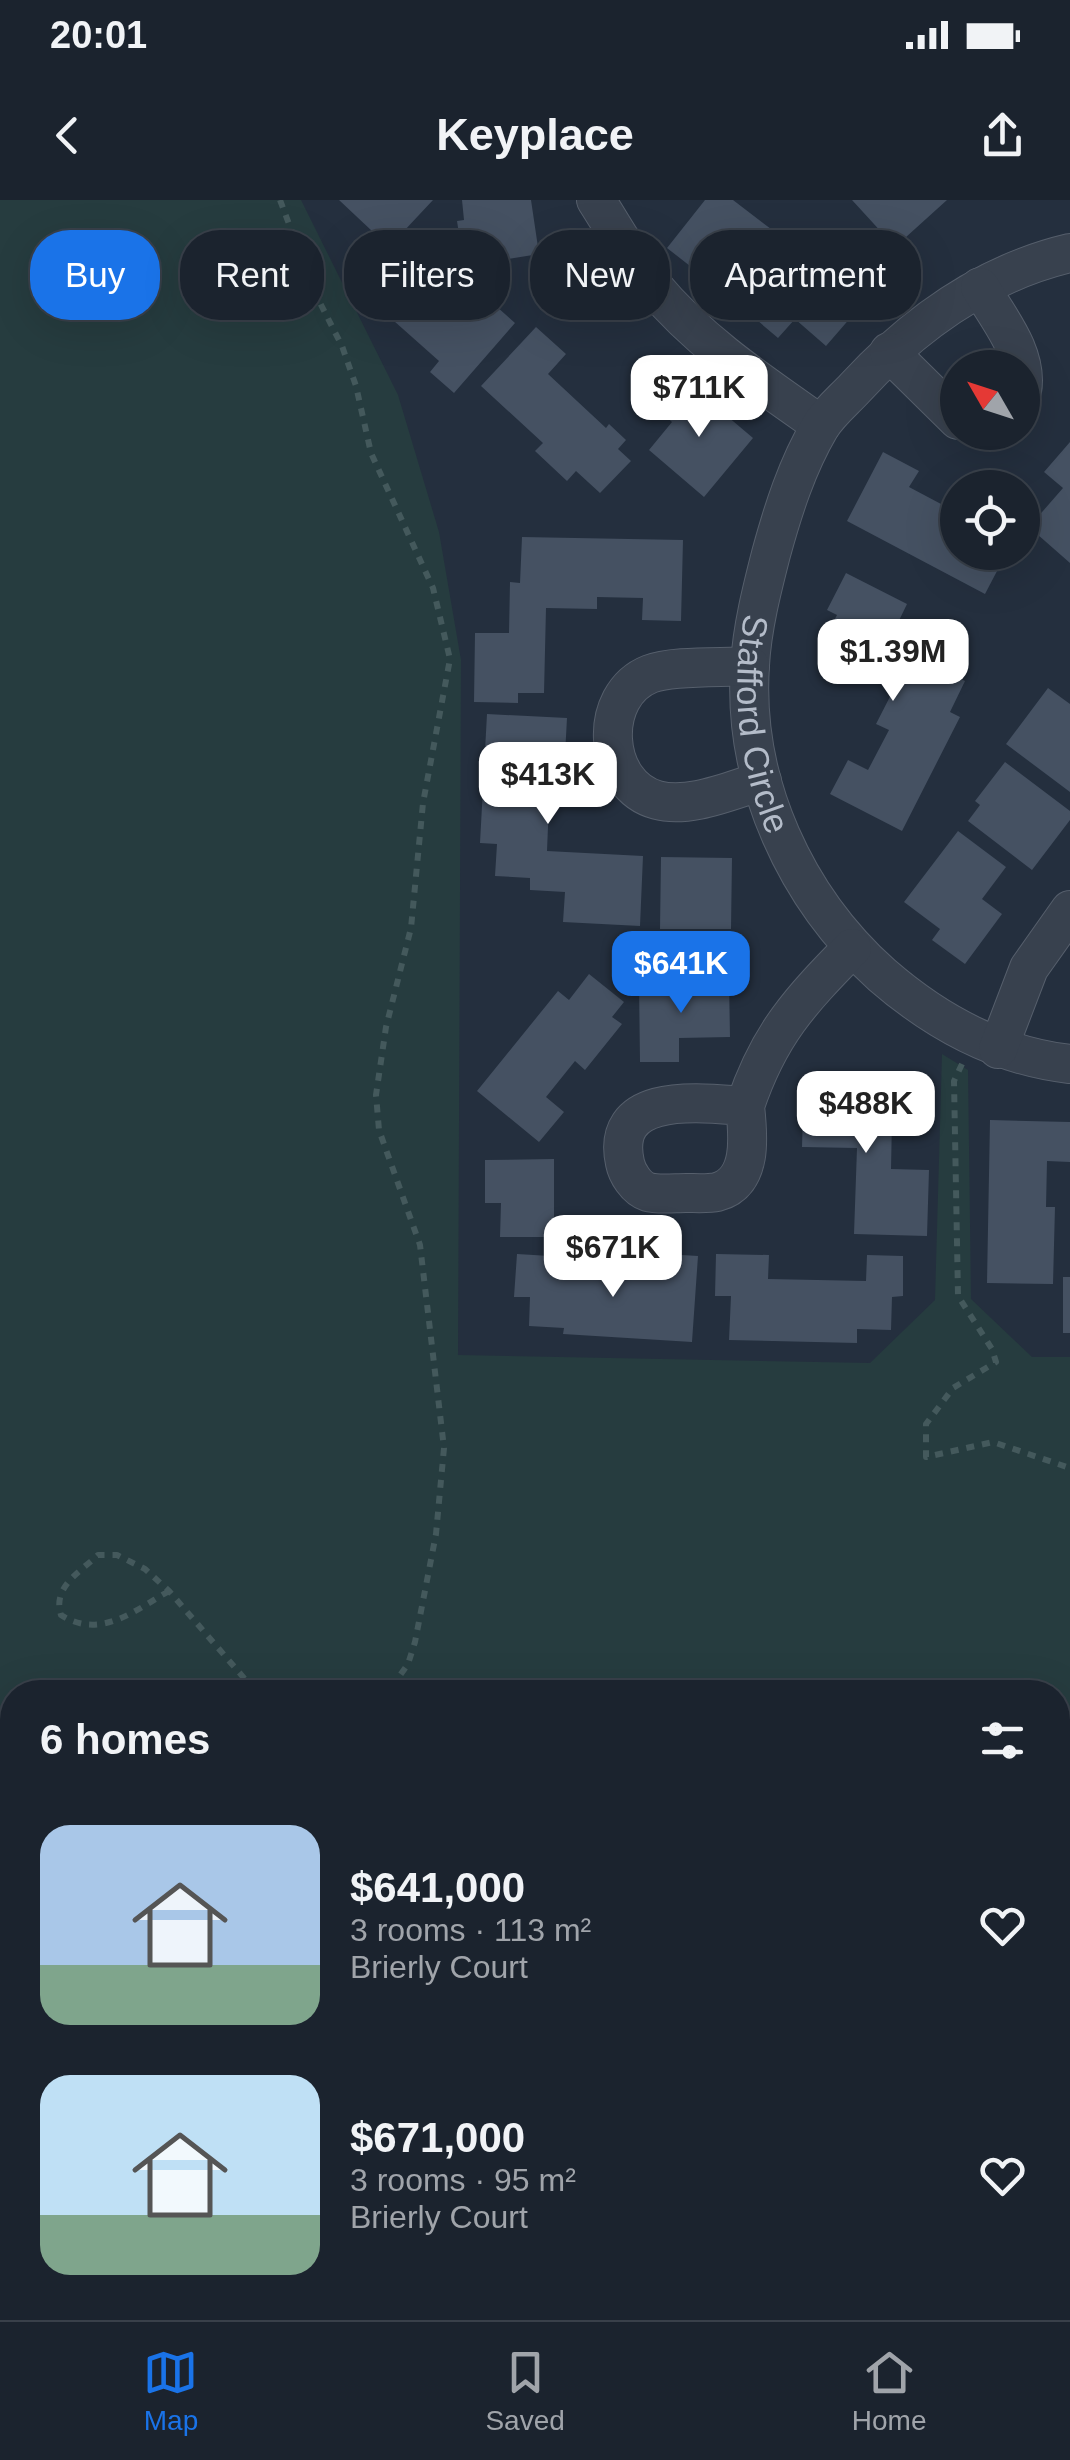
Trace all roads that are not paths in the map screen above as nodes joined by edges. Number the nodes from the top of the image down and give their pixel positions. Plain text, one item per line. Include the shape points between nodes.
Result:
1 (596, 200) edge
2 (628, 200) edge
3 (615, 230) edge
4 (624, 230) edge
5 (1070, 253) edge
6 (980, 286) junction
7 (670, 303) edge
8 (1015, 350) edge
9 (889, 352) junction
10 (940, 402) edge
11 (821, 424) junction
12 (750, 666) junction
13 (762, 781) junction
14 (1070, 910) edge
15 (852, 948) junction
16 (986, 1044) junction
17 (1070, 1064) edge
18 (745, 1106) dead end

1 - 3 street
2 - 4 street
5 - 6 street, Stafford Circle
6 - 8 street
6 - 9 street, Stafford Circle
7 - 11 street via 757,380
9 - 10 street
9 - 11 street, Stafford Circle
11 - 12 street, Stafford Circle via 786,500
12 - 13 street, Stafford Circle
12 - 13 street via 650,674 621,698 612,734 630,784 662,802
13 - 15 street, Stafford Circle via 783,846
14 - 16 street
15 - 16 street, Stafford Circle via 910,999
15 - 18 street via 792,1011 757,1070
16 - 17 street, Stafford Circle

